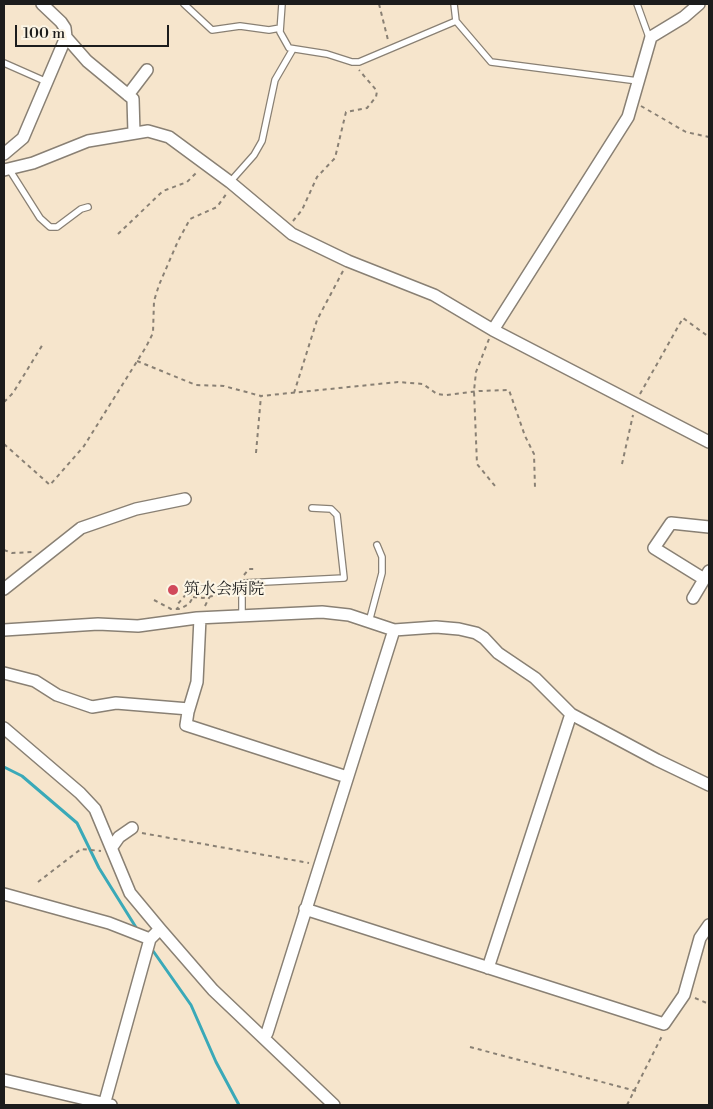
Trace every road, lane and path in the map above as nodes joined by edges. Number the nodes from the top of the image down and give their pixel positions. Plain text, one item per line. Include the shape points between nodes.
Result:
1 (42, 4) edge
2 (184, 4) edge
3 (282, 4) edge
4 (379, 4) edge
5 (454, 4) edge
6 (637, 4) edge
7 (699, 4) edge
8 (456, 21) junction
9 (280, 28) junction
10 (66, 37) junction
11 (650, 40) junction
12 (390, 48) junction
13 (293, 49) junction
14 (4, 62) edge
15 (353, 62) junction
16 (147, 70) dead end
17 (638, 81) junction
18 (47, 82) junction
19 (128, 95) junction
20 (632, 102) junction
21 (134, 133) junction
22 (709, 137) edge
23 (4, 154) edge
24 (206, 162) junction
25 (7, 170) edge
26 (232, 183) junction
27 (88, 208) dead end
28 (285, 228) junction
29 (118, 234) dead end
30 (348, 261) junction
31 (493, 330) junction
32 (709, 337) edge
33 (43, 344) dead end
34 (137, 361) junction
35 (474, 392) junction
36 (294, 393) junction
37 (261, 396) junction
38 (4, 402) edge
39 (636, 402) junction
40 (709, 442) edge
41 (4, 444) edge
42 (256, 453) dead end
43 (622, 464) dead end
44 (495, 486) dead end
45 (535, 488) dead end
46 (185, 499) dead end
47 (312, 508) dead end
48 (709, 527) edge
49 (377, 545) dead end
50 (4, 550) edge
51 (47, 556) junction
52 (254, 569) dead end
53 (707, 575) edge
54 (243, 576) dead end
55 (236, 583) dead end
56 (4, 589) edge
57 (192, 596) junction
58 (693, 598) dead end
59 (154, 600) dead end
60 (178, 609) junction
61 (242, 616) junction
62 (200, 618) junction
63 (369, 622) junction
64 (4, 630) edge
65 (394, 630) junction
66 (4, 673) edge
67 (189, 709) junction
68 (571, 714) junction
69 (4, 728) edge
70 (347, 776) junction
71 (709, 785) edge
72 (130, 830) joint
73 (113, 848) junction
74 (319, 865) junction
75 (38, 882) dead end
76 (4, 894) edge
77 (305, 909) junction
78 (709, 925) edge
79 (160, 929) junction
80 (150, 939) junction
81 (488, 968) junction
82 (684, 995) junction
83 (709, 1004) edge
84 (664, 1024) junction
85 (267, 1033) dead end
86 (470, 1047) dead end
87 (4, 1080) edge
88 (636, 1091) junction
89 (107, 1105) edge
90 (334, 1105) edge
91 (627, 1105) edge

1 - 10 street via 61,22
2 - 9 lane via 212,30 240,26 269,30
3 - 9 lane
4 - 12 path
5 - 8 lane
6 - 11 lane
7 - 11 street
8 - 12 lane
8 - 17 lane via 491,62
9 - 13 lane via 285,42
10 - 18 street
10 - 19 street via 87,61
11 - 17 street
12 - 15 lane
13 - 15 lane
13 - 26 lane via 276,80 262,141
14 - 18 lane
15 - 28 path via 377,91 376,97 367,108 346,112 334,158 317,177 302,210
16 - 19 street
17 - 20 street
18 - 23 street via 23,138
19 - 21 street via 133,99
20 - 22 path via 686,132
20 - 31 street via 628,117
21 - 24 street via 148,131 169,137
21 - 25 street via 88,141
24 - 26 street
24 - 29 path via 187,182 163,191
25 - 27 lane via 40,218 50,227 57,227 81,209
26 - 28 street
26 - 34 path via 217,207 190,218 154,301 153,333
28 - 30 street
30 - 31 street via 434,295
30 - 36 path via 317,320
31 - 35 path via 476,372
31 - 39 street
32 - 39 path via 683,318
33 - 38 path
34 - 37 path via 196,385 224,386
34 - 41 path via 84,446 50,485
35 - 36 path via 437,394 423,384 398,382
35 - 44 path via 477,464
35 - 45 path via 509,390 534,454
36 - 37 path
37 - 42 path
39 - 40 street
39 - 43 path
46 - 51 street via 136,508 81,528
47 - 61 lane via 331,509 337,515 344,578 245,583 242,586
48 - 53 street via 671,523 654,548
49 - 63 lane via 382,557 382,573
50 - 51 path via 12,553 37,552
51 - 56 street
52 - 54 path
53 - 58 street
55 - 57 path via 228,593 204,598
57 - 60 path via 189,604
57 - 60 path via 187,593 177,605
59 - 60 path
61 - 62 street
61 - 63 street via 322,612
62 - 64 street via 138,626 98,624
62 - 67 street via 197,682
63 - 65 street
65 - 68 street via 436,627 476,633 498,653 536,678
65 - 70 street
66 - 67 street via 35,681 56,695 92,706 116,703
67 - 70 street via 186,725 192,729
68 - 71 street
68 - 81 street
69 - 73 street via 80,793 95,810
70 - 74 street
72 - 73 street via 119,837
72 - 74 path
73 - 75 path via 81,848
73 - 79 street via 130,893
74 - 77 street
76 - 80 street via 109,923
77 - 81 street
77 - 85 street
78 - 82 street via 700,938
79 - 80 street
79 - 90 street via 213,990
80 - 89 street
81 - 84 street
82 - 83 path
82 - 84 street
84 - 88 path via 663,1034
86 - 88 path
87 - 89 street
88 - 91 path

